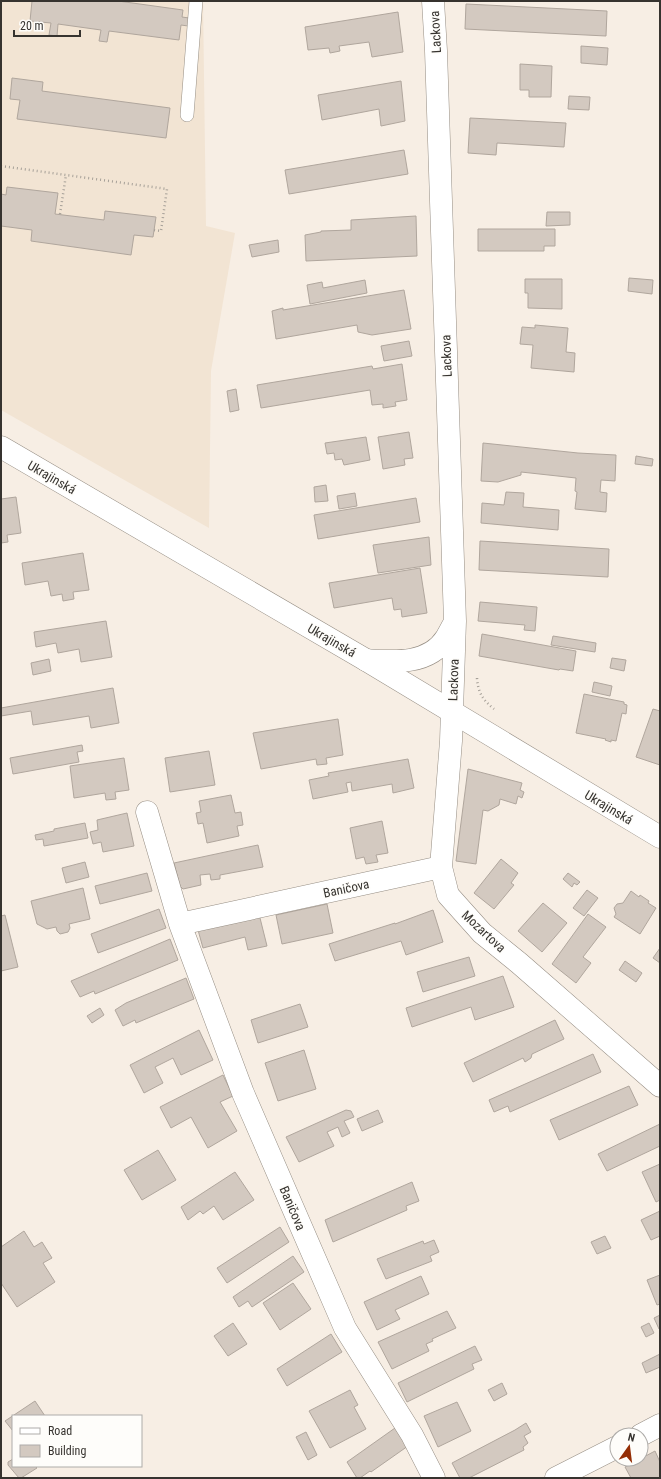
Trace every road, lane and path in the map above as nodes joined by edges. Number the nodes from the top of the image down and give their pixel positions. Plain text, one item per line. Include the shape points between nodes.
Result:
1 (196, 1) edge
2 (433, 1) edge
3 (187, 115) dead end
4 (1, 166) edge
5 (66, 175) junction
6 (60, 214) dead end
7 (154, 230) dead end
8 (1, 447) edge
9 (455, 621) junction
10 (366, 660) junction
11 (452, 712) junction
12 (147, 812) dead end
13 (660, 837) edge
14 (441, 867) junction
15 (180, 924) junction
16 (660, 1086) edge
17 (660, 1425) edge
18 (649, 1431) edge
19 (609, 1451) edge
20 (434, 1478) edge
21 (556, 1478) edge

1 - 3 lane
2 - 9 street, Lackova
4 - 5 path
5 - 6 path
5 - 7 path via 167,189 161,232
8 - 10 street, Ukrajinská
9 - 10 street via 445,640 420,658 398,662
9 - 11 street, Lackova
10 - 11 street, Ukrajinská
11 - 13 street, Ukrajinská
11 - 14 street, Mozartova
12 - 15 street, Baničova
14 - 15 street, Baničova
14 - 16 street, Mozartova via 448,895 482,933
15 - 20 street, Baničova via 243,1093 345,1328 412,1435
17 - 18 street
19 - 21 street

